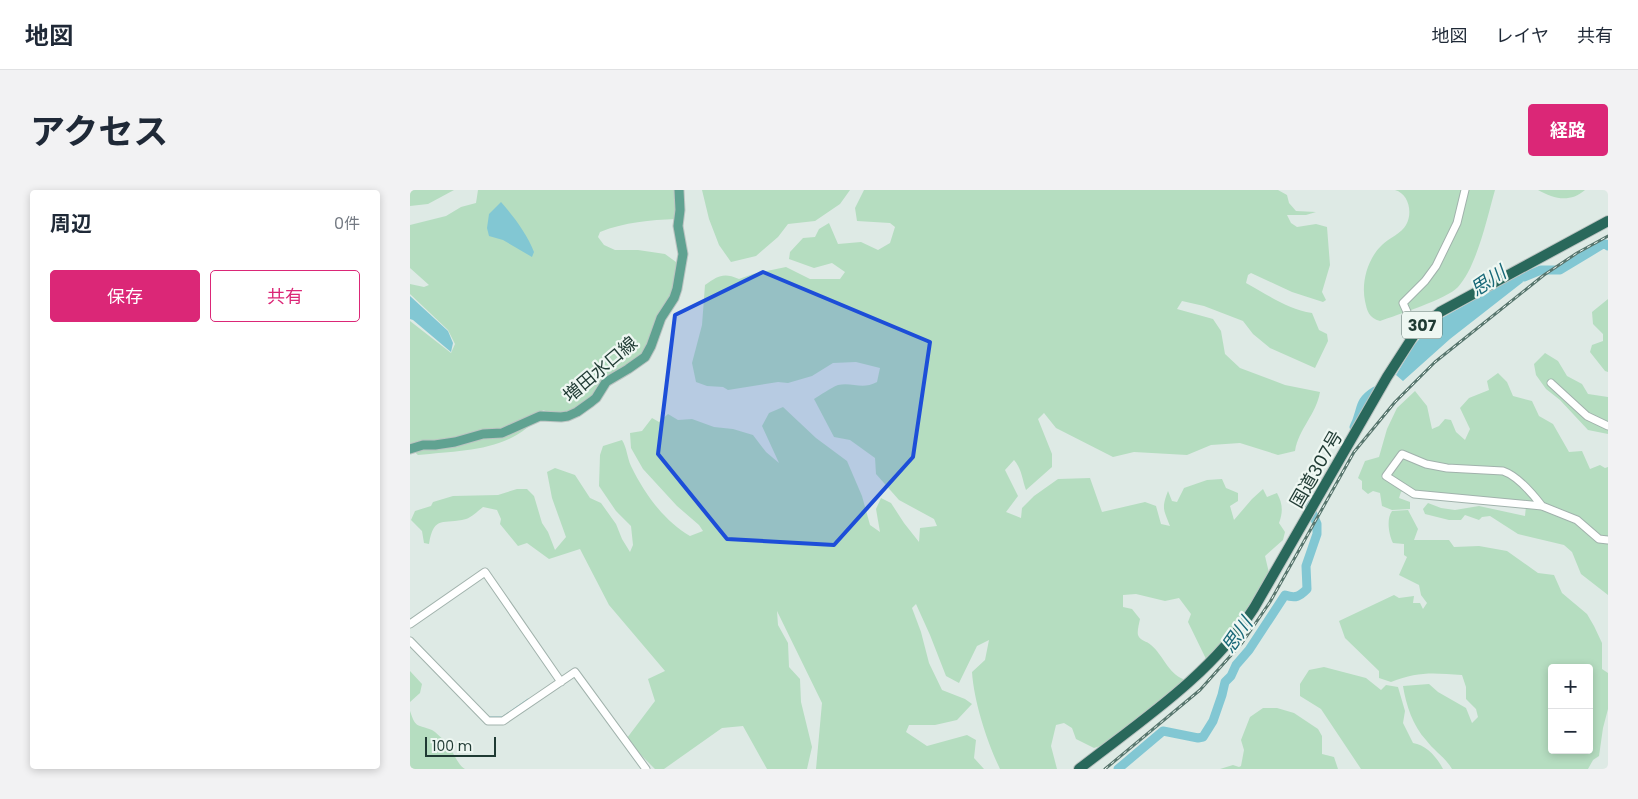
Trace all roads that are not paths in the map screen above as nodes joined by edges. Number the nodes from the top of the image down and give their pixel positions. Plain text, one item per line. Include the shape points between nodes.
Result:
1 (679, 190) edge
2 (1465, 190) edge
3 (1608, 221) edge
4 (1416, 332) junction
5 (1550, 383) dead end
6 (1608, 426) edge
7 (410, 449) edge
8 (1542, 506) junction
9 (1608, 540) edge
10 (410, 624) edge
11 (410, 641) edge
12 (560, 682) junction
13 (646, 769) edge
14 (1079, 769) edge

1 - 7 main road, 増田水口線 via 678,226 682,254 677,289 661,318 649,352 641,360 606,382 596,398 568,416 540,416 502,433 435,445 423,444
2 - 4 street via 1457,223 1436,266 1425,282 1403,302
3 - 4 highway, 国道307号 / 307 via 1440,312
4 - 14 highway, 国道307号 / 307 via 1254,608 1232,639 1189,683
5 - 6 street via 1587,416
8 - 8 street via 1414,494 1386,476 1402,454 1447,468 1502,471
8 - 9 street via 1576,520 1599,539
10 - 12 street via 485,572
11 - 12 street via 488,721 503,721
12 - 13 street via 575,672

